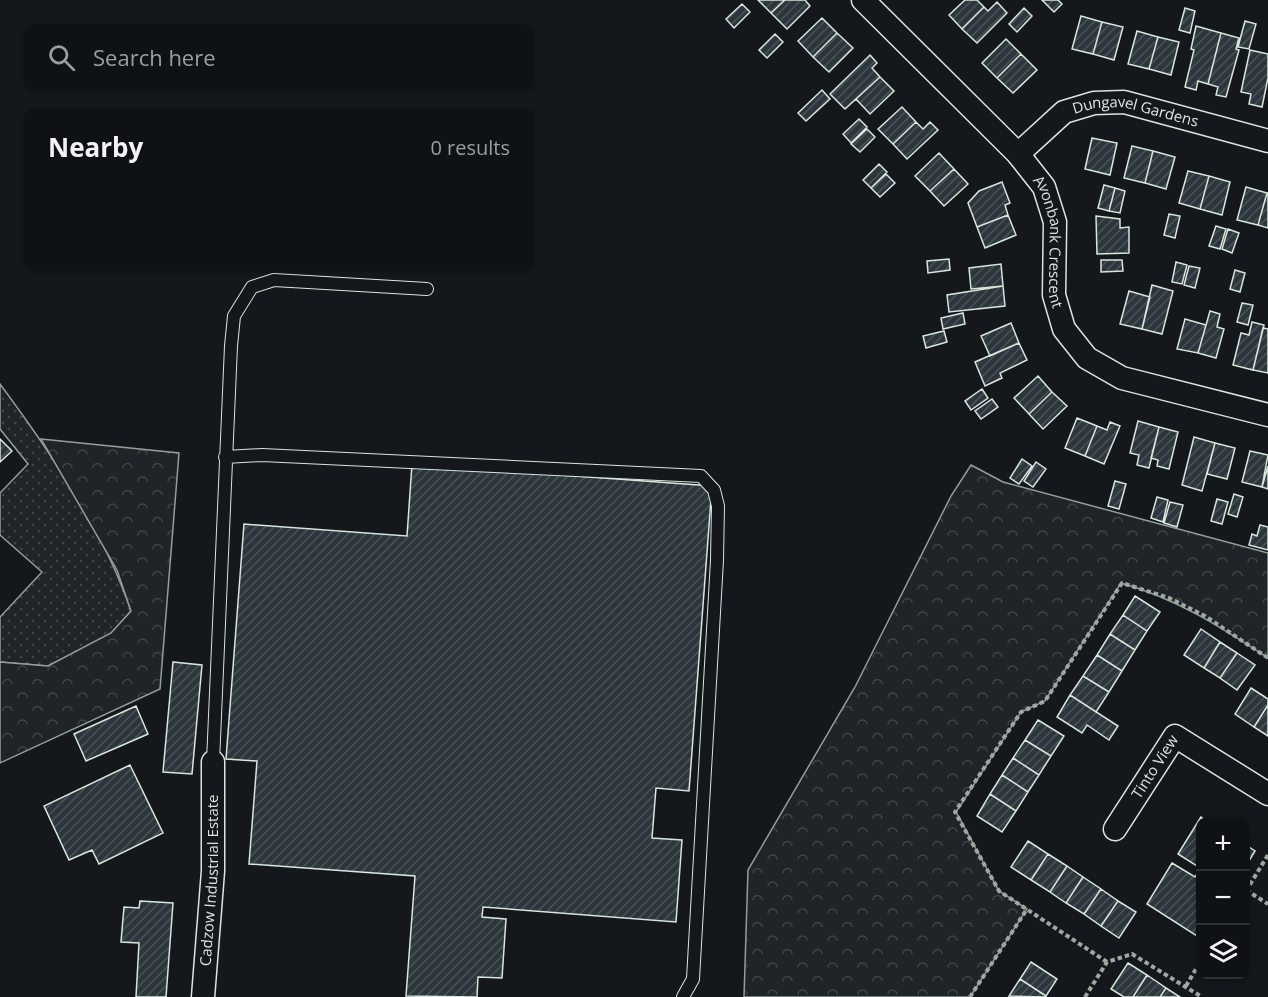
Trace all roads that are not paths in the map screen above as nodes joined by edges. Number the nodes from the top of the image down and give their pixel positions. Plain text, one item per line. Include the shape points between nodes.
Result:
1 (863, 0) edge
2 (1268, 141) edge
3 (1018, 154) junction
4 (427, 289) dead end
5 (1268, 415) edge
6 (225, 457) junction
7 (213, 762) joint
8 (1268, 794) edge
9 (1115, 829) dead end
10 (202, 997) edge
11 (683, 997) edge

1 - 3 street, Avonbank Crescent
2 - 3 street, Dungavel Gardens via 1124,102 1094,103 1064,112
3 - 5 street, Avonbank Crescent via 1044,186 1055,222 1053,295 1064,328 1087,358 1122,378
4 - 6 lane via 274,280 252,287 234,316
6 - 7 lane
6 - 11 lane via 262,455 701,476 714,490 718,506 717,560 694,967
7 - 10 street, Cadzow Industrial Estate via 213,871
8 - 9 street, Tinto View via 1175,736

